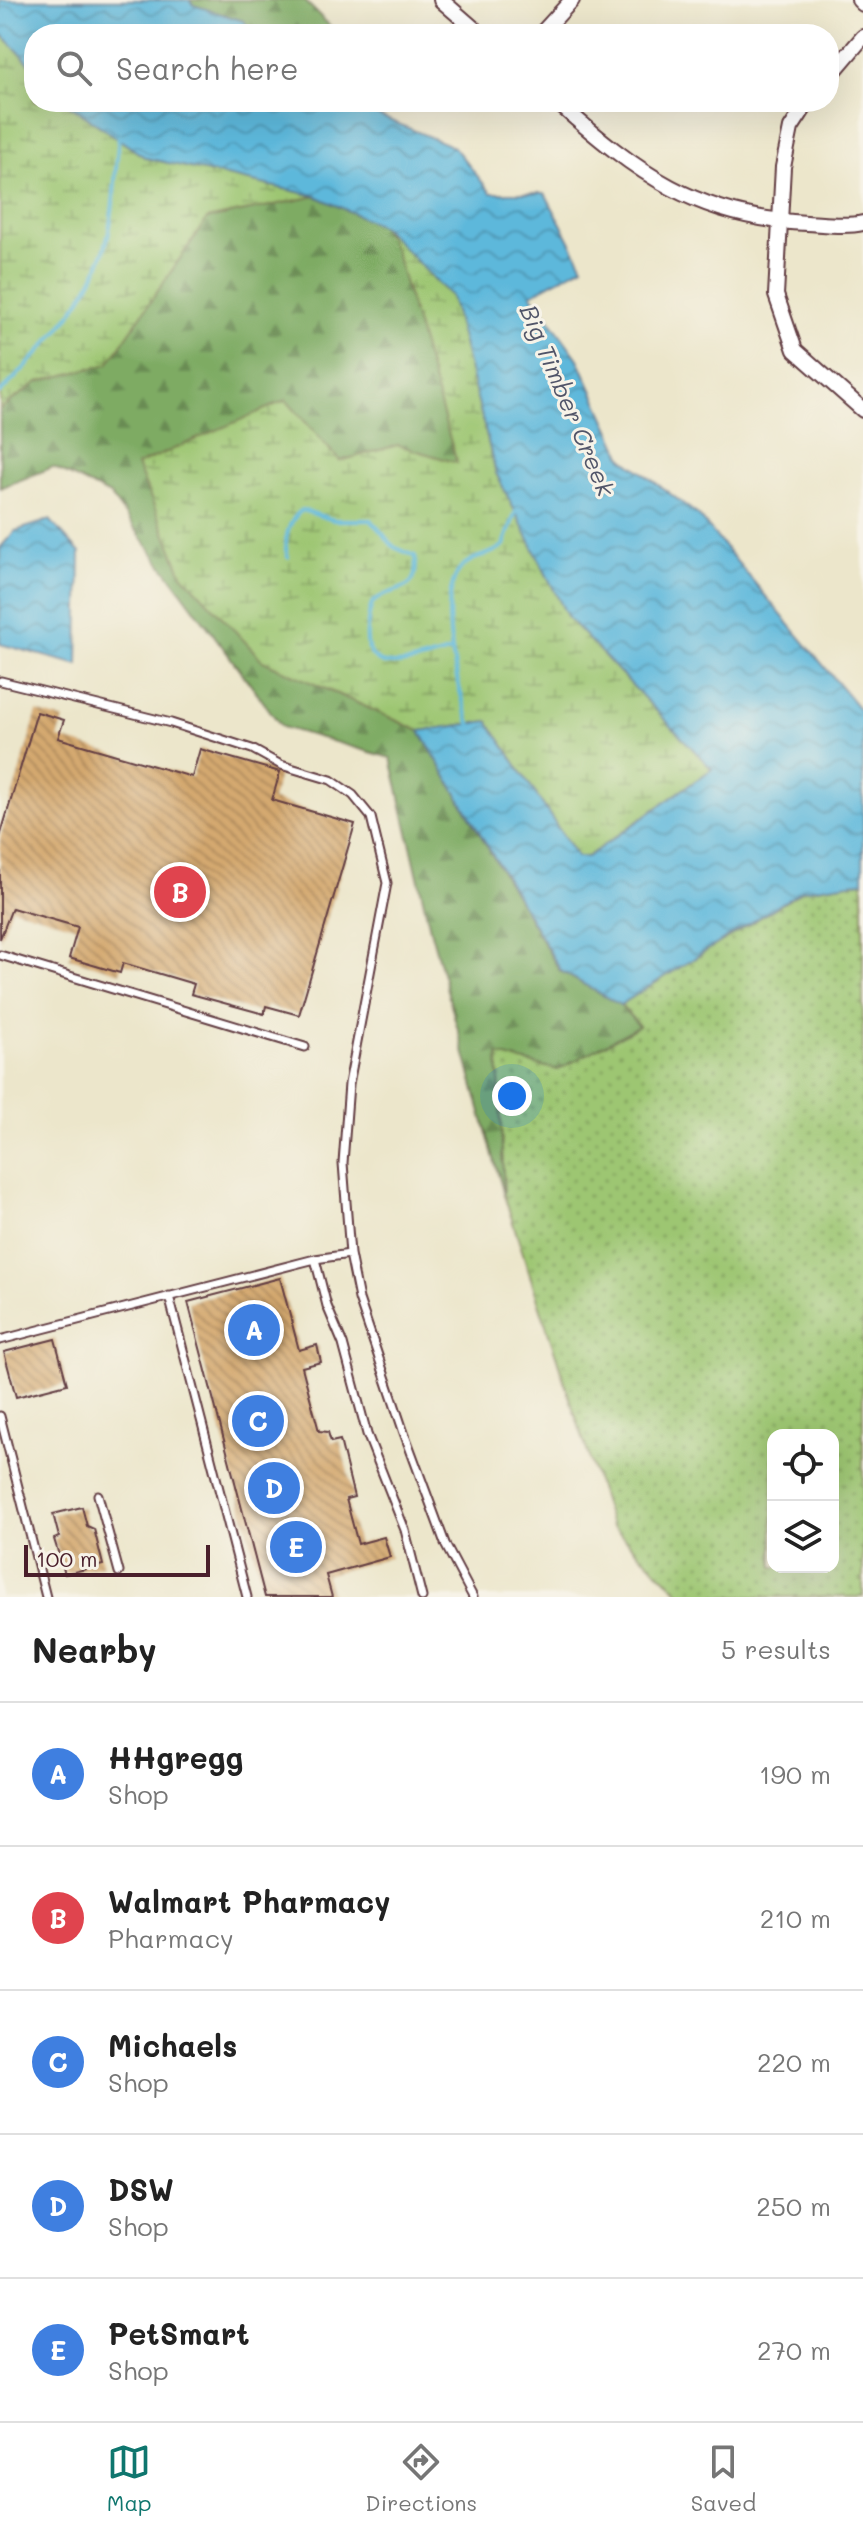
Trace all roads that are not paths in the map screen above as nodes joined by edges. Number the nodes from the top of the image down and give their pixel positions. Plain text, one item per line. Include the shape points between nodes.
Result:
1 (441, 0) edge
2 (572, 0) edge
3 (469, 24) edge
4 (550, 24) edge
5 (863, 37) edge
6 (839, 65) edge
7 (570, 112) edge
8 (801, 112) edge
9 (780, 221) junction
10 (863, 223) edge
11 (863, 410) edge
12 (1, 681) edge
13 (0, 955) edge
14 (305, 1047) dead end
15 (350, 1254) junction
16 (315, 1259) junction
17 (169, 1296) junction
18 (0, 1340) edge
19 (0, 1416) edge
20 (98, 1495) dead end
21 (119, 1572) dead end
22 (46, 1597) edge
23 (247, 1597) edge
24 (422, 1597) edge
25 (473, 1597) edge

1 - 3 street
2 - 4 street
5 - 6 street
7 - 9 street via 663,184 705,205
8 - 9 street via 791,128 783,167
9 - 10 street
9 - 11 street via 776,295 795,350
12 - 15 lane via 252,749 281,765 331,780 371,817 387,883 349,1084 343,1163
13 - 14 lane
15 - 16 lane
15 - 25 lane via 359,1299 403,1430 446,1546
16 - 17 lane
16 - 24 lane via 367,1434 405,1530
17 - 18 lane
17 - 23 lane
19 - 22 lane
20 - 21 lane

